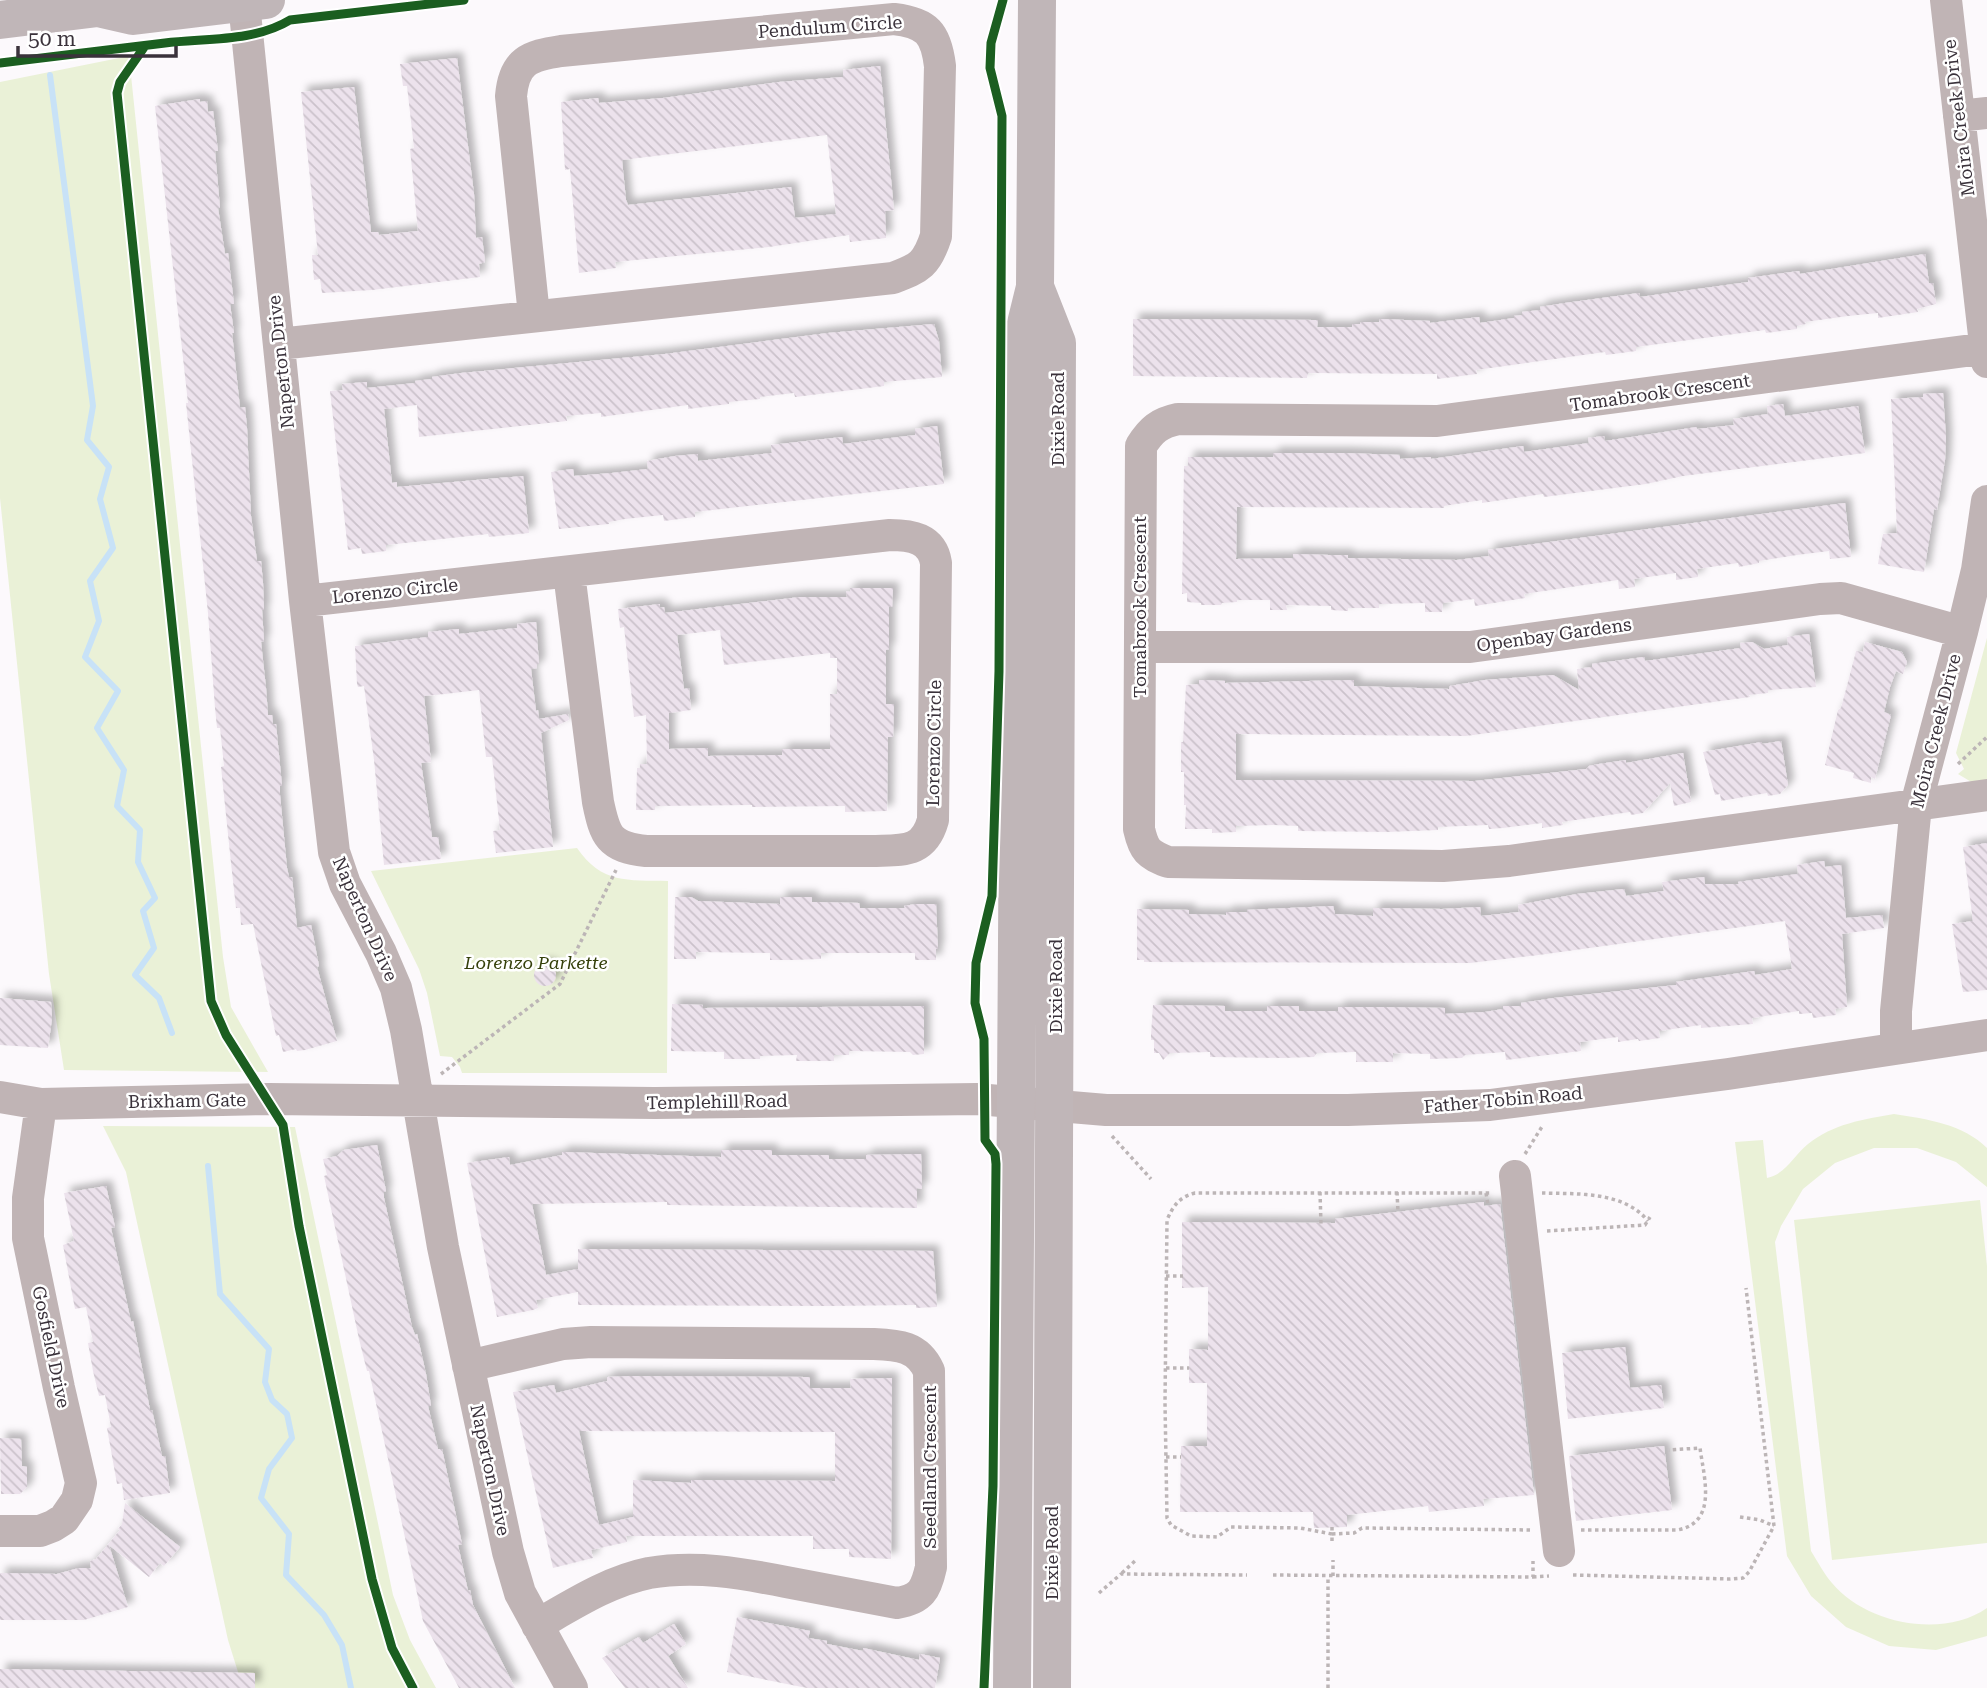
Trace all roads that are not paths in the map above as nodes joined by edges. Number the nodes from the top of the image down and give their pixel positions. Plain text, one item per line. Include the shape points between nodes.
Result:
1 (1037, 0) edge
2 (1946, 0) edge
3 (255, 1) edge
4 (104, 4) edge
5 (0, 20) edge
6 (1973, 114) edge
7 (1035, 287) junction
8 (534, 315) junction
9 (279, 344) junction
10 (1986, 353) edge
11 (1987, 501) edge
12 (569, 573) junction
13 (305, 601) junction
14 (1962, 632) junction
15 (1140, 647) junction
16 (1987, 795) edge
17 (1916, 805) junction
18 (1987, 1035) edge
19 (1896, 1047) junction
20 (0, 1097) edge
21 (417, 1100) junction
22 (1016, 1102) junction
23 (41, 1104) junction
24 (1055, 1105) junction
25 (1518, 1176) road end
26 (468, 1366) junction
27 (0, 1531) edge
28 (1555, 1559) road end
29 (537, 1625) junction
30 (572, 1688) edge
31 (1012, 1688) edge
32 (1052, 1688) edge

1 - 7 main road, Dixie Road
2 - 6 street, Moira Creek Drive
3 - 4 main road via 133,16
3 - 9 street, Naperton Drive
4 - 5 main road
6 - 10 street, Moira Creek Drive
7 - 22 main road, Dixie Road via 1021,344
7 - 24 main road, Dixie Road via 1058,344
8 - 8 street, Pendulum Circle via 893,278 914,270 924,263 936,236 940,66 933,37 923,26 894,19 533,57 515,72 511,96
8 - 9 street, Pendulum Circle
9 - 13 street, Naperton Drive
10 - 15 street, Tomabrook Crescent via 1437,421 1178,419 1162,423 1141,446
11 - 14 street, Moira Creek Drive
12 - 12 street, Lorenzo Circle via 598,802 603,827 612,841 625,849 646,851 876,851 912,849 930,833 937,583 934,552 928,544 916,537 890,535
12 - 13 street, Lorenzo Circle
13 - 21 street, Naperton Drive via 334,852 396,988
14 - 15 street, Openbay Gardens via 1841,598 1470,647
14 - 17 street, Moira Creek Drive
15 - 17 street, Tomabrook Crescent via 1139,830 1143,846 1168,862 1474,864
16 - 17 street, Tomabrook Crescent
17 - 19 street, Moira Creek Drive
18 - 19 street, Father Tobin Road
19 - 24 street, Father Tobin Road via 1490,1105 1106,1110
20 - 23 street
21 - 22 street, Templehill Road
21 - 23 street, Brixham Gate
21 - 26 street, Naperton Drive
22 - 24 street, Father Tobin Road
22 - 31 main road, Dixie Road
23 - 27 street, Gosfield Drive via 28,1198 28,1238 81,1483 77,1500 53,1526 40,1531
24 - 32 main road, Dixie Road
25 - 28 street
26 - 29 street, Naperton Drive via 508,1552 520,1593
26 - 29 street, Seedland Crescent via 591,1342 874,1344 913,1350 929,1371 931,1567 926,1587 918,1596 897,1603 694,1569 628,1579
29 - 30 street, Naperton Drive

